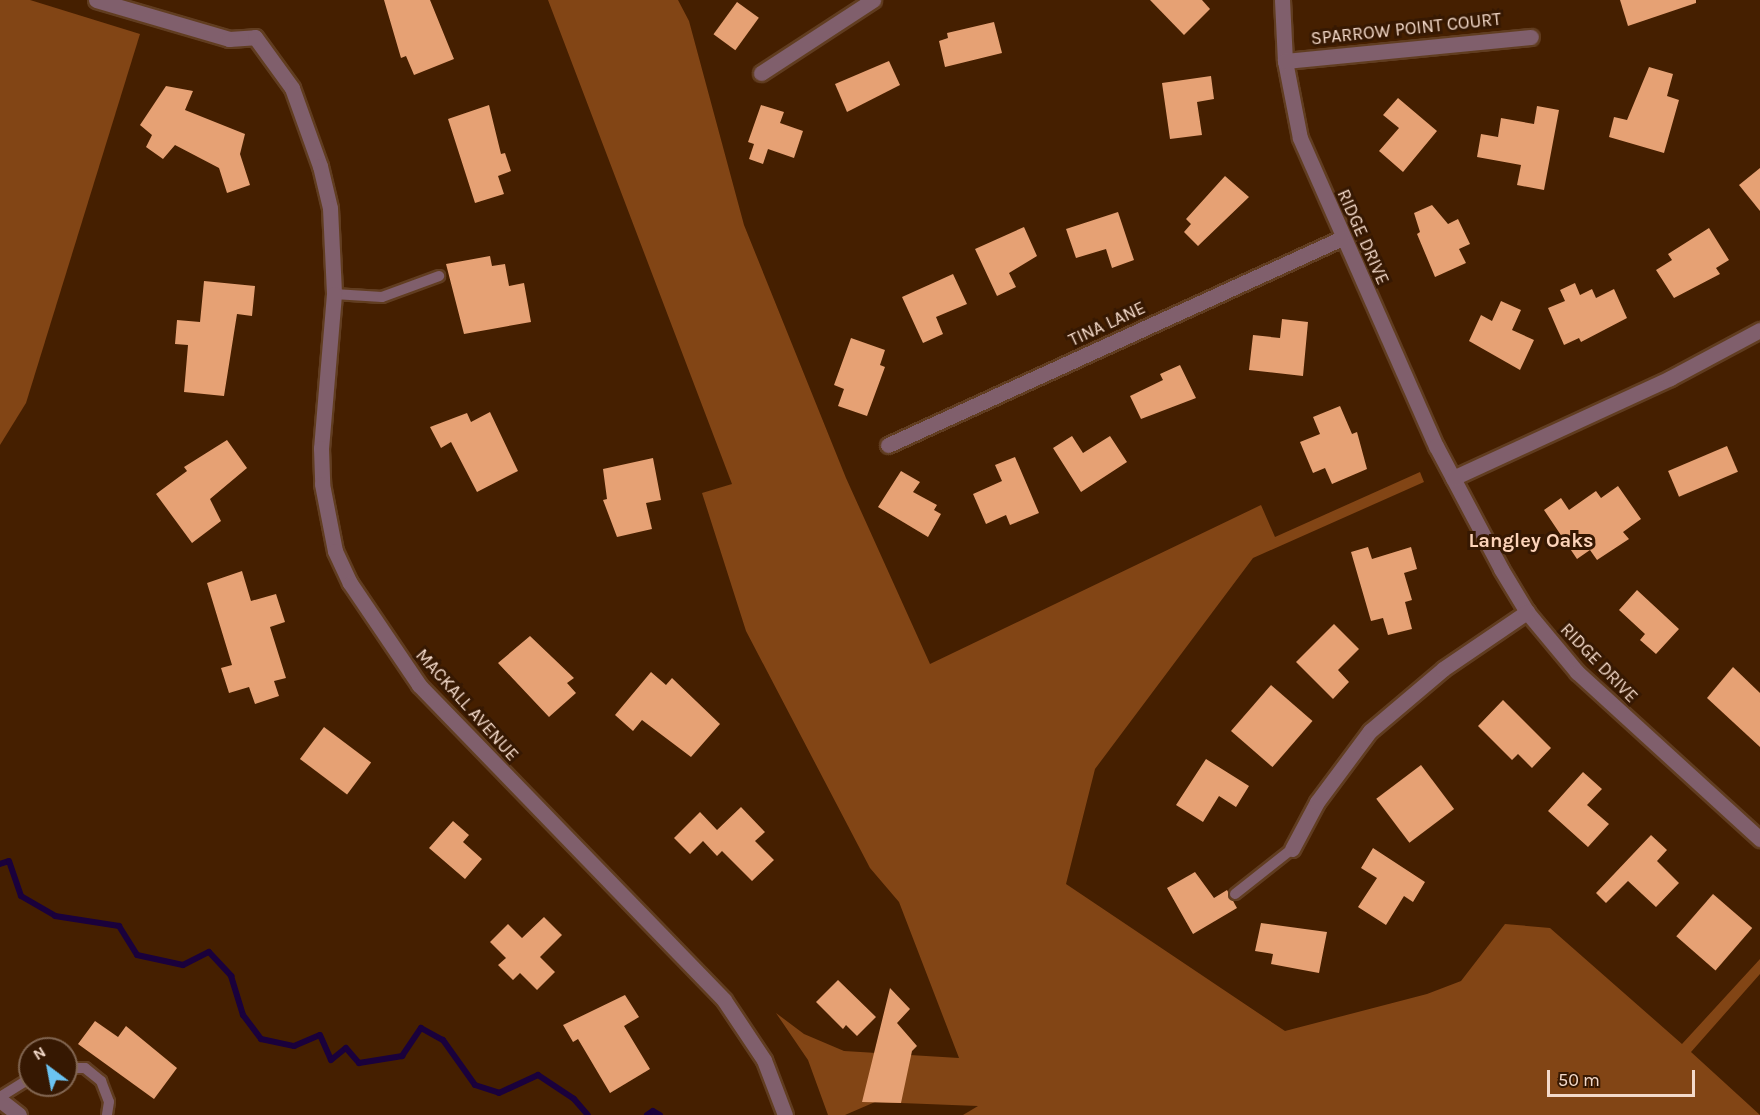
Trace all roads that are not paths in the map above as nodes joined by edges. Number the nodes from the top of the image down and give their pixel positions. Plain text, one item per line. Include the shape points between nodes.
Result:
1 (96, 0) edge
2 (873, 0) edge
3 (1282, 0) edge
4 (1531, 37) dead end
5 (1285, 62) junction
6 (761, 73) dead end
7 (1342, 238) junction
8 (439, 276) dead end
9 (334, 294) junction
10 (1760, 330) edge
11 (888, 446) dead end
12 (1453, 478) junction
13 (1527, 612) junction
14 (1760, 838) edge
15 (1292, 849) joint
16 (1235, 894) dead end
17 (78, 1068) edge
18 (18, 1086) edge
19 (0, 1099) edge
20 (19, 1115) edge
21 (107, 1115) edge
22 (784, 1115) edge

1 - 9 street, MACKALL AVENUE via 229,39 255,37 292,88 320,166 330,208
2 - 6 street
3 - 5 street, RIDGE DRIVE
4 - 5 street, SPARROW POINT COURT
5 - 7 street, RIDGE DRIVE via 1300,138
7 - 11 street, TINA LANE
7 - 12 street, RIDGE DRIVE
8 - 9 lane via 382,297
9 - 22 street, MACKALL AVENUE via 321,448 322,484 335,550 350,583 419,685 724,1000 764,1060
10 - 12 street via 1670,378
12 - 13 street, RIDGE DRIVE
13 - 14 street, RIDGE DRIVE via 1616,711
13 - 15 street via 1443,669 1370,731 1317,802
15 - 16 lane
17 - 21 lane via 85,1068 102,1081 110,1102
18 - 19 lane
19 - 20 street

